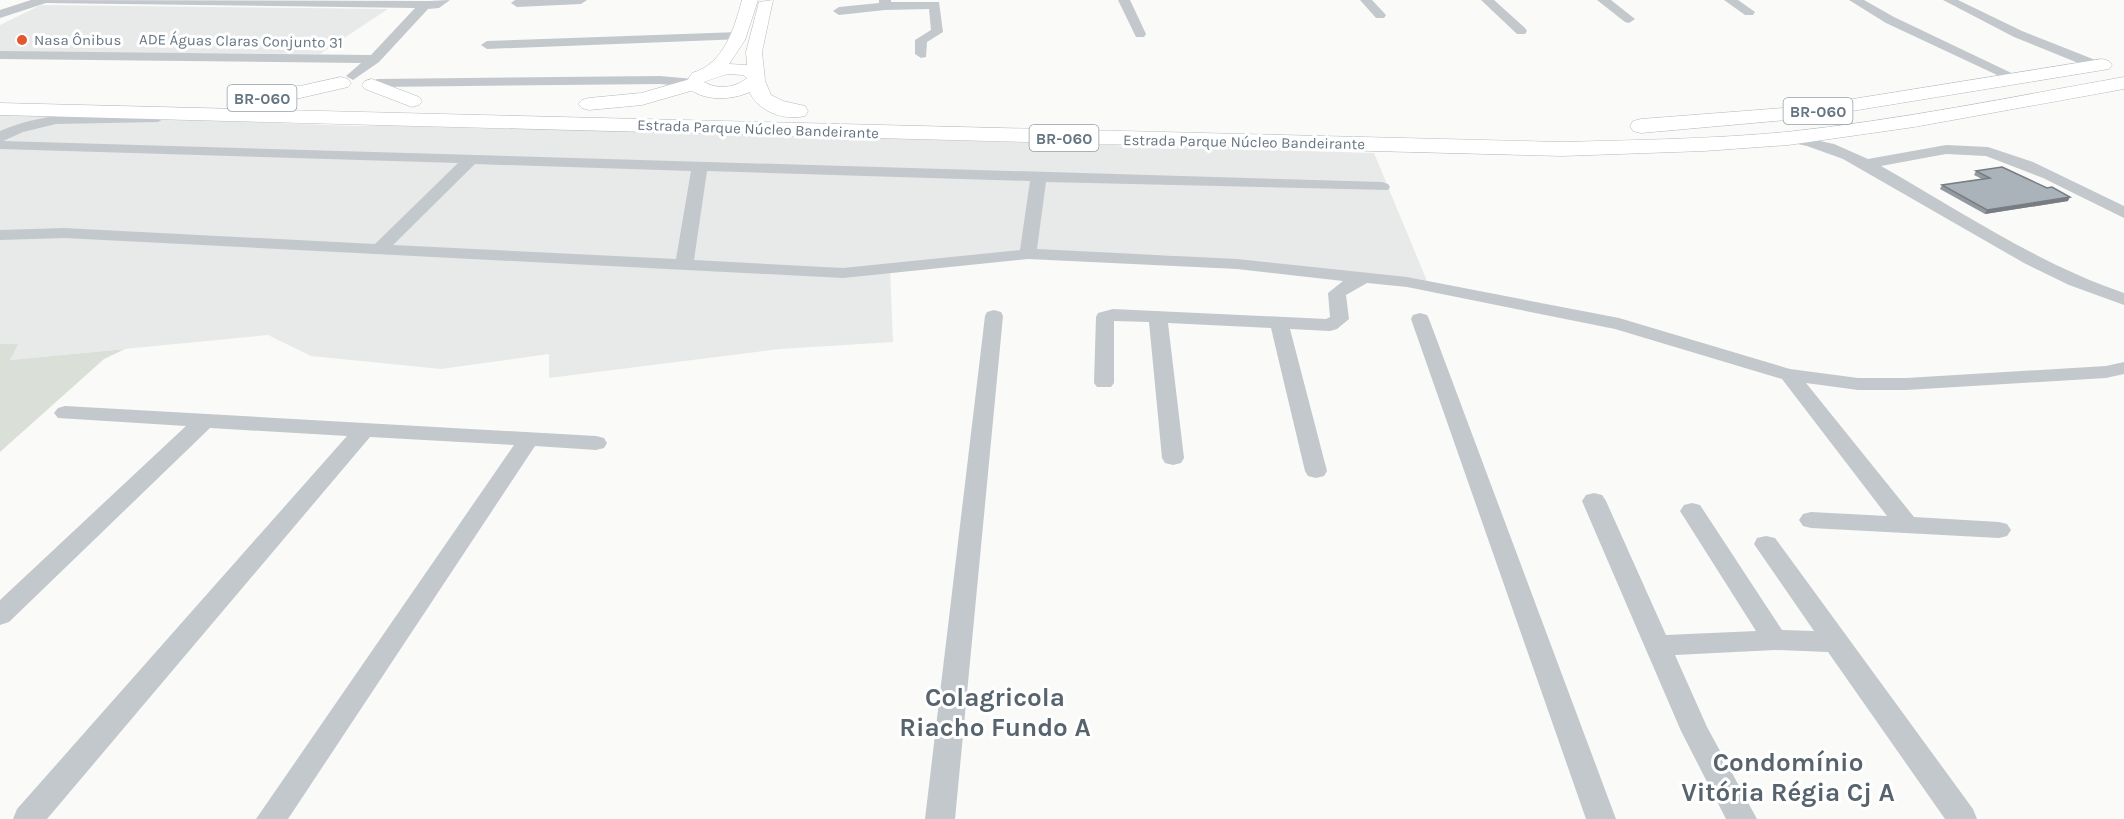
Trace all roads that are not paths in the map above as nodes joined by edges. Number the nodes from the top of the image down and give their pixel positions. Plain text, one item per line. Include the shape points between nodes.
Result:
1 (43, 0) edge
2 (48, 0) edge
3 (581, 0) edge
4 (750, 0) edge
5 (768, 0) edge
6 (1124, 0) edge
7 (1366, 0) edge
8 (1487, 0) edge
9 (1603, 0) edge
10 (1730, 0) edge
11 (1855, 0) edge
12 (1948, 0) edge
13 (143, 1) edge
14 (229, 2) edge
15 (356, 2) edge
16 (430, 3) edge
17 (517, 3) dead end
18 (885, 3) edge
19 (1978, 3) edge
20 (2001, 9) dead end
21 (839, 11) dead end
22 (1749, 12) dead end
23 (0, 14) edge
24 (1380, 15) dead end
25 (1629, 19) dead end
26 (1521, 31) dead end
27 (1140, 34) dead end
28 (739, 36) junction
29 (487, 45) dead end
30 (921, 54) dead end
31 (0, 55) edge
32 (374, 58) junction
33 (2124, 61) edge
34 (2098, 66) junction
35 (756, 77) junction
36 (701, 78) junction
37 (2017, 79) junction
38 (2124, 83) edge
39 (382, 84) junction
40 (0, 90) edge
41 (524, 104) junction
42 (589, 104) junction
43 (231, 106) junction
44 (0, 109) edge
45 (797, 111) junction
46 (491, 122) junction
47 (1623, 127) dead end
48 (1086, 129) junction
49 (1558, 129) dead end
50 (0, 137) edge
51 (1788, 138) junction
52 (0, 145) edge
53 (1856, 151) junction
54 (471, 159) junction
55 (700, 166) junction
56 (1040, 176) junction
57 (1382, 187) dead end
58 (2124, 213) edge
59 (0, 235) edge
60 (379, 249) junction
61 (1028, 254) junction
62 (684, 265) junction
63 (1365, 277) junction
64 (2124, 299) edge
65 (994, 316) dead end
66 (1158, 317) junction
67 (1420, 319) dead end
68 (1279, 322) junction
69 (2124, 368) edge
70 (1789, 375) junction
71 (1104, 383) dead end
72 (65, 413) dead end
73 (206, 420) junction
74 (364, 430) junction
75 (529, 439) junction
76 (596, 443) dead end
77 (1173, 458) dead end
78 (1316, 471) dead end
79 (1594, 501) dead end
80 (1692, 511) dead end
81 (1810, 520) dead end
82 (1908, 526) junction
83 (1998, 530) dead end
84 (1766, 544) dead end
85 (0, 615) edge
86 (1775, 640) junction
87 (1835, 642) junction
88 (1658, 646) junction
89 (28, 819) edge
90 (271, 819) edge
91 (940, 819) edge
92 (1601, 819) edge
93 (1742, 819) edge
94 (1962, 819) edge

1 - 23 street
2 - 13 street
3 - 17 street
4 - 28 main road
5 - 35 main road via 754,52
6 - 27 street
7 - 24 street
8 - 26 street
9 - 25 street
10 - 22 street
11 - 37 street
12 - 34 street
13 - 14 street
14 - 15 street
15 - 16 street
16 - 32 street
16 - 39 street
18 - 21 street
18 - 30 street via 935,5 937,32 921,40
19 - 20 street via 1985,10
28 - 29 street
28 - 36 main road via 725,61
31 - 32 street, ADE Águas Claras Conjunto 31
32 - 39 street
33 - 34 highway, BR-060
34 - 37 highway, BR-060
35 - 36 main road via 744,88 729,91 707,91
35 - 45 highway via 762,99
36 - 39 street
36 - 42 highway via 642,99
37 - 47 highway, BR-060 via 1809,112
38 - 53 highway, Estrada Parque Núcleo Bandeirante / BR-060
39 - 41 highway, Estrada Parque Núcleo Bandeirante / BR-060
39 - 43 highway, Estrada Parque Núcleo Bandeirante / BR-060
39 - 43 highway via 300,92
40 - 43 highway, Estrada Parque Núcleo Bandeirante / BR-060
41 - 42 highway, Estrada Parque Núcleo Bandeirante / BR-060
41 - 46 highway via 497,106 485,117
42 - 45 highway, Estrada Parque Núcleo Bandeirante / BR-060
43 - 44 highway, Estrada Parque Núcleo Bandeirante / BR-060
43 - 46 highway, Estrada Parque Núcleo Bandeirante / BR-060
43 - 50 street via 49,121 20,127
45 - 48 highway, Estrada Parque Núcleo Bandeirante / BR-060
46 - 48 highway, Estrada Parque Núcleo Bandeirante / BR-060
48 - 49 highway, Estrada Parque Núcleo Bandeirante / BR-060
48 - 51 highway, Estrada Parque Núcleo Bandeirante / BR-060 via 1562,149 1698,146
51 - 53 highway, Estrada Parque Núcleo Bandeirante / BR-060
51 - 53 street
52 - 54 street
53 - 58 street via 1894,159 1960,148 1988,151
53 - 64 street via 2038,265
54 - 55 street
54 - 60 street
55 - 56 street
55 - 62 street
56 - 57 street
56 - 61 street
59 - 60 street via 64,233
60 - 62 street
61 - 62 street via 843,273
61 - 63 street via 1237,264
63 - 68 street via 1337,293 1340,320 1330,325
63 - 70 street via 1619,324
65 - 91 street
66 - 68 street
66 - 71 street via 1105,317
66 - 77 street
67 - 92 street
68 - 78 street
69 - 70 street via 1906,384 1858,384
70 - 82 street
72 - 73 street
73 - 74 street
73 - 85 street
74 - 75 street
74 - 89 street
75 - 76 street
75 - 90 street
79 - 88 street
80 - 86 street
81 - 82 street
82 - 83 street
84 - 87 street
86 - 87 street
86 - 88 street
87 - 94 street
88 - 93 street via 1695,730

